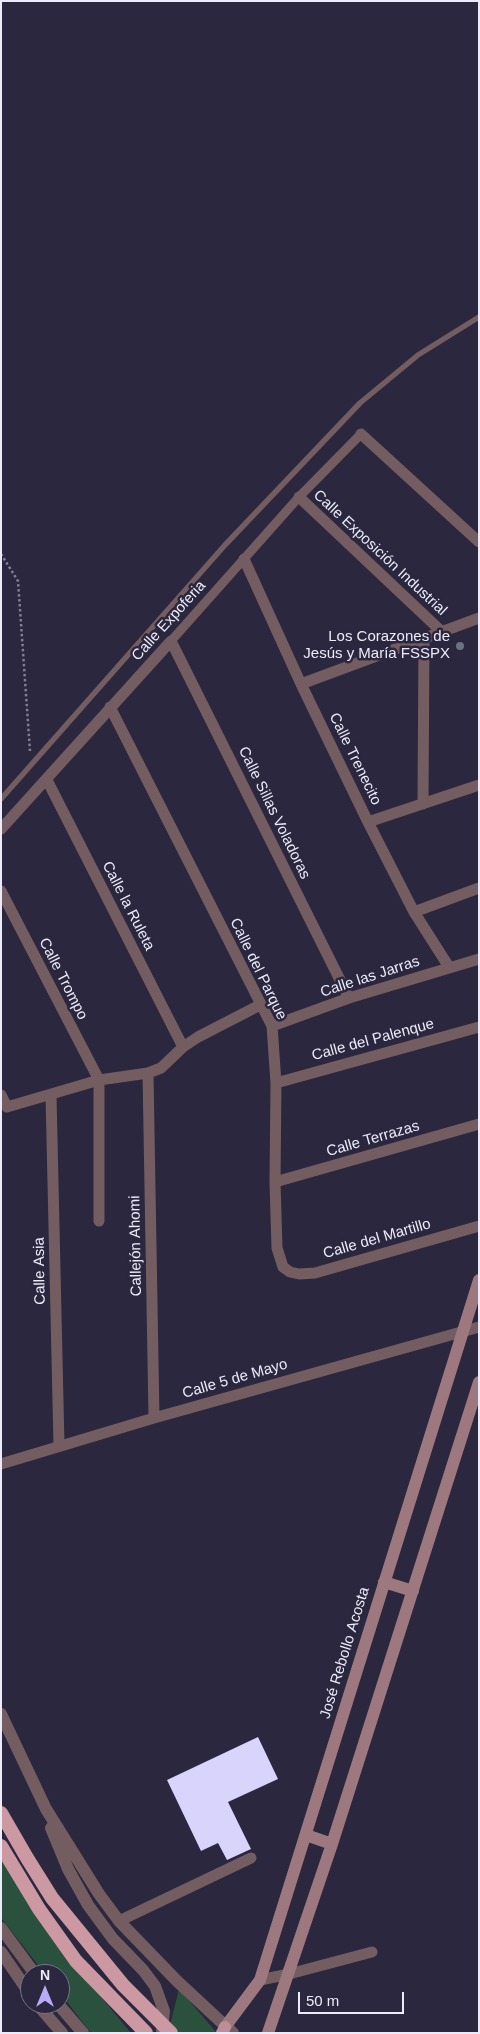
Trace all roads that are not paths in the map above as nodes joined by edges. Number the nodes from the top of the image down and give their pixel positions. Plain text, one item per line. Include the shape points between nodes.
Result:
1 (479, 317) edge
2 (361, 434) joint
3 (299, 497) junction
4 (479, 542) edge
5 (244, 559) junction
6 (479, 618) edge
7 (441, 631) junction
8 (424, 637) junction
9 (172, 641) junction
10 (301, 684) junction
11 (110, 708) junction
12 (47, 780) junction
13 (479, 786) edge
14 (1, 799) edge
15 (423, 804) junction
16 (368, 822) junction
17 (1, 829) edge
18 (479, 888) edge
19 (1, 891) edge
20 (414, 912) junction
21 (479, 959) edge
22 (449, 967) junction
23 (349, 998) junction
24 (260, 1005) junction
25 (272, 1026) junction
26 (479, 1027) edge
27 (183, 1047) junction
28 (148, 1073) junction
29 (99, 1080) junction
30 (276, 1083) junction
31 (1, 1095) edge
32 (51, 1095) junction
33 (479, 1124) edge
34 (275, 1182) junction
35 (99, 1221) dead end
36 (479, 1226) edge
37 (283, 1267) joint
38 (479, 1280) edge
39 (479, 1327) edge
40 (463, 1331) junction
41 (479, 1382) edge
42 (154, 1418) junction
43 (59, 1445) junction
44 (1, 1464) edge
45 (384, 1582) junction
46 (413, 1590) junction
47 (1, 1714) edge
48 (46, 1809) junction
49 (1, 1813) edge
50 (306, 1835) junction
51 (332, 1844) junction
52 (1, 1846) edge
53 (251, 1858) dead end
54 (119, 1921) junction
55 (1, 1928) edge
56 (1, 1952) edge
57 (372, 1952) dead end
58 (28, 1964) edge
59 (289, 1974) junction
60 (20, 1980) edge
61 (260, 1980) junction
62 (46, 2014) edge
63 (67, 2014) edge
64 (226, 2031) edge
65 (62, 2033) edge
66 (83, 2033) edge
67 (146, 2033) edge
68 (162, 2033) edge
69 (171, 2033) edge
70 (268, 2033) edge

1 - 14 lane via 418,355 360,403 225,545
2 - 3 street, Calle Expoferia
2 - 4 street
3 - 5 street, Calle Expoferia
3 - 7 street, Calle Exposición Industrial
5 - 9 street, Calle Expoferia
5 - 10 street, Calle Trenecito
6 - 7 street
7 - 8 street
8 - 10 street
8 - 15 street, Calle Exposición Industrial
9 - 11 street, Calle Expoferia
9 - 23 street, Calle Sillas Voladoras
10 - 16 street, Calle Trenecito
11 - 12 street, Calle Expoferia
11 - 24 street, Calle del Parque
12 - 17 street, Calle Expoferia
12 - 27 street, Calle la Ruleta
13 - 15 street
15 - 16 street
16 - 20 street, Calle Trenecito
18 - 20 street
19 - 29 street, Calle Trompo
20 - 22 street, Calle Trenecito
21 - 22 street, Calle las Jarras
22 - 23 street, Calle las Jarras
23 - 25 street, Calle las Jarras
24 - 25 street, Calle del Parque
24 - 27 street
25 - 30 street, Calle del Parque
26 - 30 street, Calle del Palenque
27 - 28 street via 161,1068
28 - 29 street
28 - 42 street, Callejón Ahomi
29 - 32 street
29 - 35 street
30 - 34 street, Calle del Parque
31 - 32 street via 6,1107
32 - 43 street, Calle Asia
33 - 34 street, Calle Terrazas
34 - 37 street, Calle del Parque via 277,1248
36 - 37 street, Calle del Martillo via 315,1272 299,1274
38 - 40 main road, José Rebollo Acosta
39 - 40 street, Calle 5 de Mayo
40 - 42 street, Calle 5 de Mayo
40 - 45 main road, José Rebollo Acosta
41 - 46 main road
42 - 43 street, Calle 5 de Mayo
43 - 44 street, Calle 5 de Mayo
45 - 46 main road
45 - 50 main road, José Rebollo Acosta
46 - 51 main road
47 - 48 street
48 - 54 street
48 - 68 street via 59,1850 88,1905 155,1986 164,2011
49 - 69 highway, bridge via 52,1898 123,1985
50 - 51 main road
50 - 61 main road, José Rebollo Acosta
51 - 59 main road
52 - 67 highway via 17,1876 76,1961
53 - 54 street
54 - 64 street
55 - 58 street
56 - 60 street
57 - 59 street
59 - 61 street
59 - 70 main road
61 - 64 main road, José Rebollo Acosta
62 - 65 street
63 - 66 street

